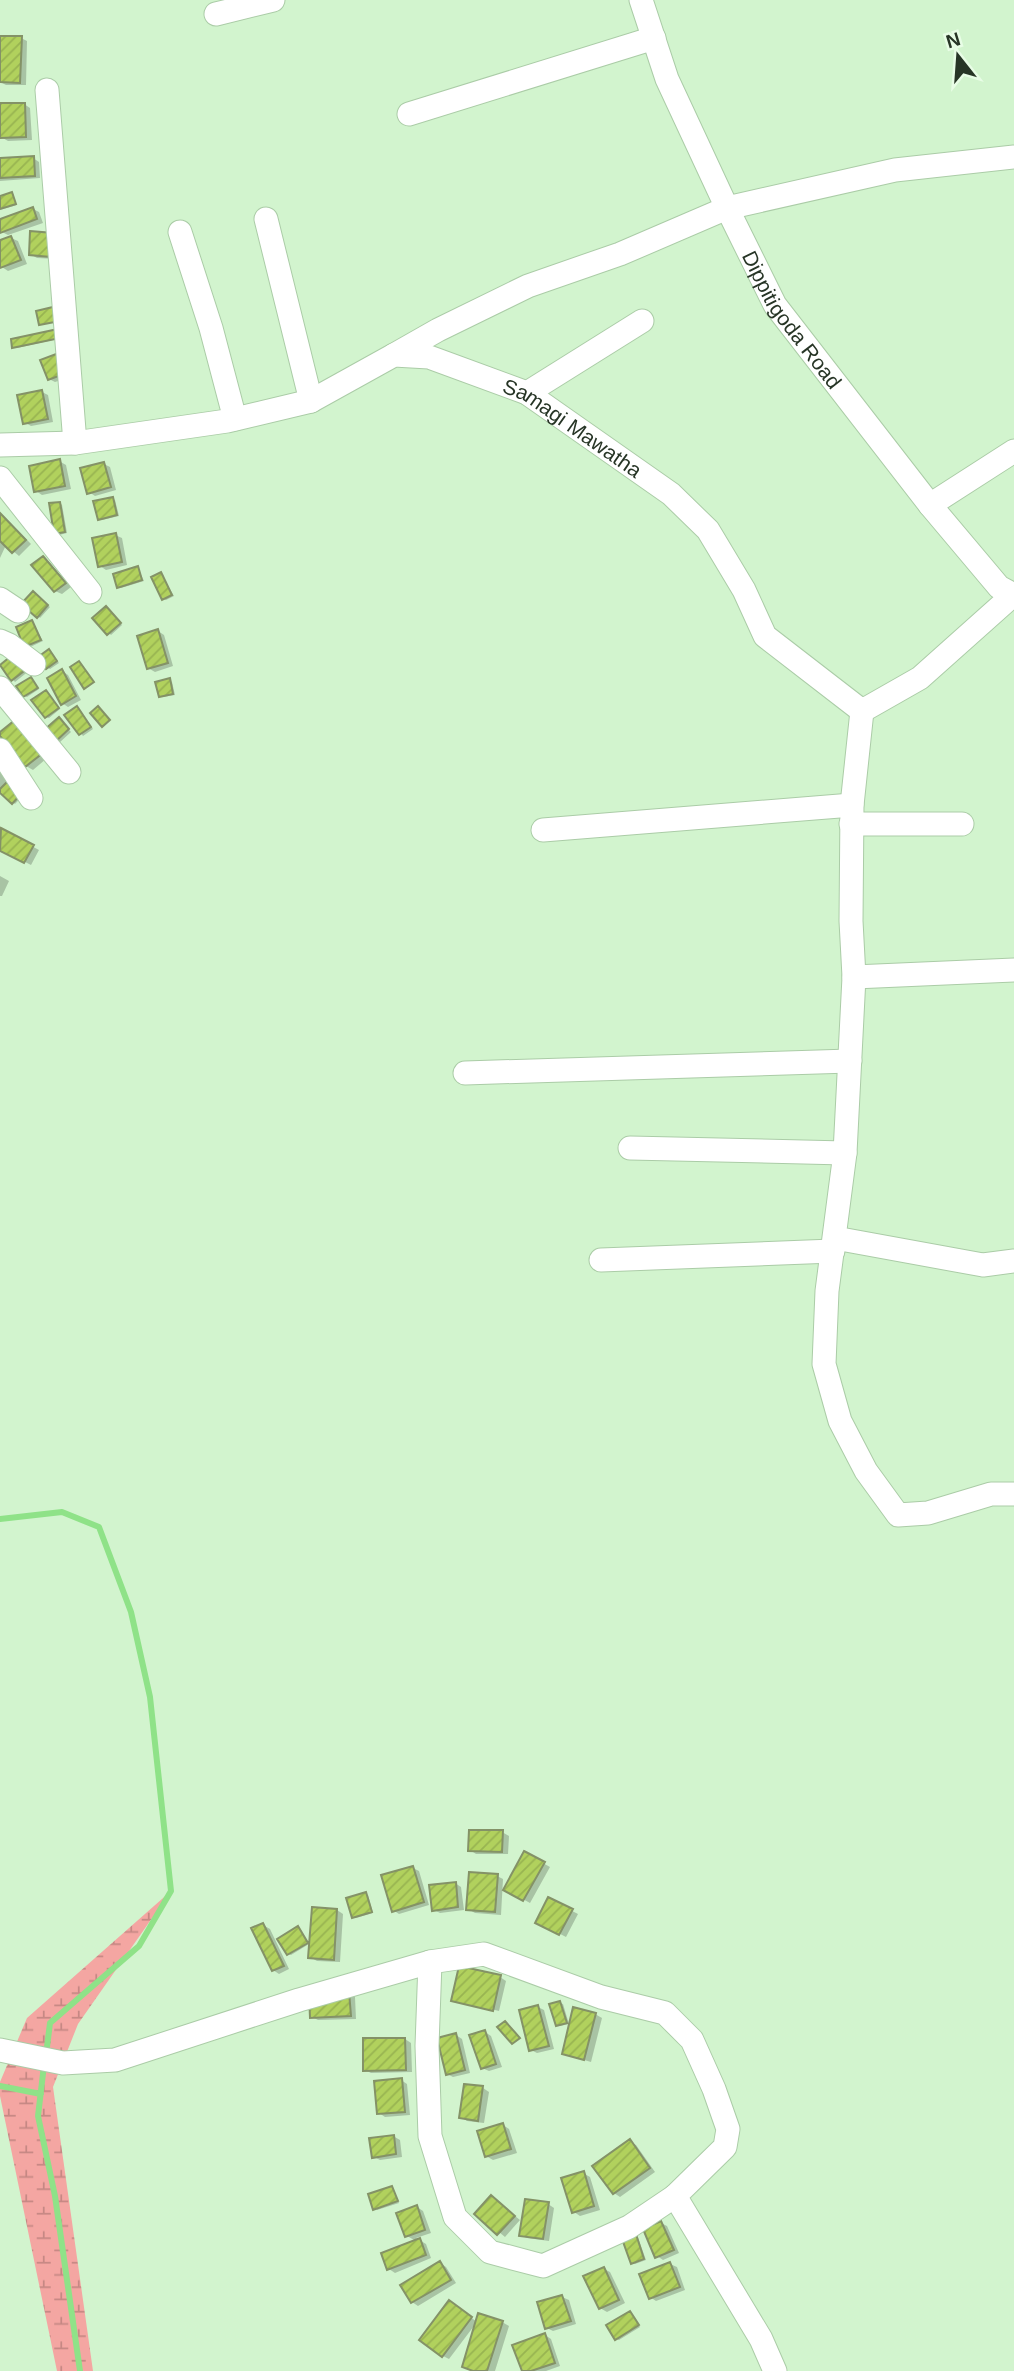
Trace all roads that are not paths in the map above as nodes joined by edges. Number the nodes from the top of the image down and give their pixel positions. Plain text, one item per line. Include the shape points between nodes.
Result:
1 (273, 0) edge
2 (641, 0) edge
3 (216, 14) dead end
4 (654, 38) junction
5 (47, 90) dead end
6 (409, 114) dead end
7 (1014, 157) edge
8 (727, 208) junction
9 (266, 219) dead end
10 (180, 232) dead end
11 (642, 321) dead end
12 (394, 355) junction
13 (527, 393) junction
14 (311, 401) junction
15 (235, 419) junction
16 (75, 443) junction
17 (0, 445) edge
18 (1014, 451) edge
19 (0, 478) edge
20 (930, 505) junction
21 (90, 592) dead end
22 (1014, 595) edge
23 (0, 641) edge
24 (34, 664) dead end
25 (0, 688) edge
26 (862, 711) junction
27 (0, 750) edge
28 (69, 772) dead end
29 (31, 798) dead end
30 (852, 815) junction
31 (962, 824) dead end
32 (544, 830) dead end
33 (1014, 970) edge
34 (854, 976) junction
35 (850, 1061) junction
36 (465, 1073) dead end
37 (630, 1148) dead end
38 (845, 1153) junction
39 (834, 1244) junction
40 (601, 1260) dead end
41 (1014, 1261) edge
42 (1014, 1494) edge
43 (430, 1962) junction
44 (6, 2052) edge
45 (675, 2196) junction
46 (775, 2371) edge

1 - 3 street
2 - 4 street, Dippitigoda Road
4 - 6 street
4 - 8 street, Dippitigoda Road via 667,79
5 - 16 street
7 - 8 street via 895,170
8 - 12 street via 620,254 528,286
8 - 20 street, Dippitigoda Road via 775,306
9 - 14 street
10 - 15 street
11 - 13 street
12 - 13 street, Samagi Mawatha via 429,356
12 - 14 street
13 - 26 street, Samagi Mawatha via 671,494 708,530 765,636
14 - 15 street
15 - 16 street
16 - 17 street
18 - 20 street
19 - 21 street
20 - 22 street, Dippitigoda Road via 999,587
22 - 26 street via 920,678
23 - 24 street
25 - 28 street
26 - 30 street
27 - 29 street
30 - 31 street
30 - 32 street
30 - 34 street
33 - 34 street
34 - 35 street
35 - 36 street
35 - 38 street
37 - 38 street
38 - 39 street
39 - 40 street
39 - 41 street via 983,1265
39 - 42 street via 824,1364 840,1421 866,1471 898,1515 928,1513 991,1494
43 - 44 street via 115,2060 63,2063
43 - 45 street via 484,1954 601,1997 665,2013 692,2040 728,2129 725,2147
43 - 45 street via 430,2136 455,2217 490,2252 543,2266 629,2227
45 - 46 street via 761,2339

